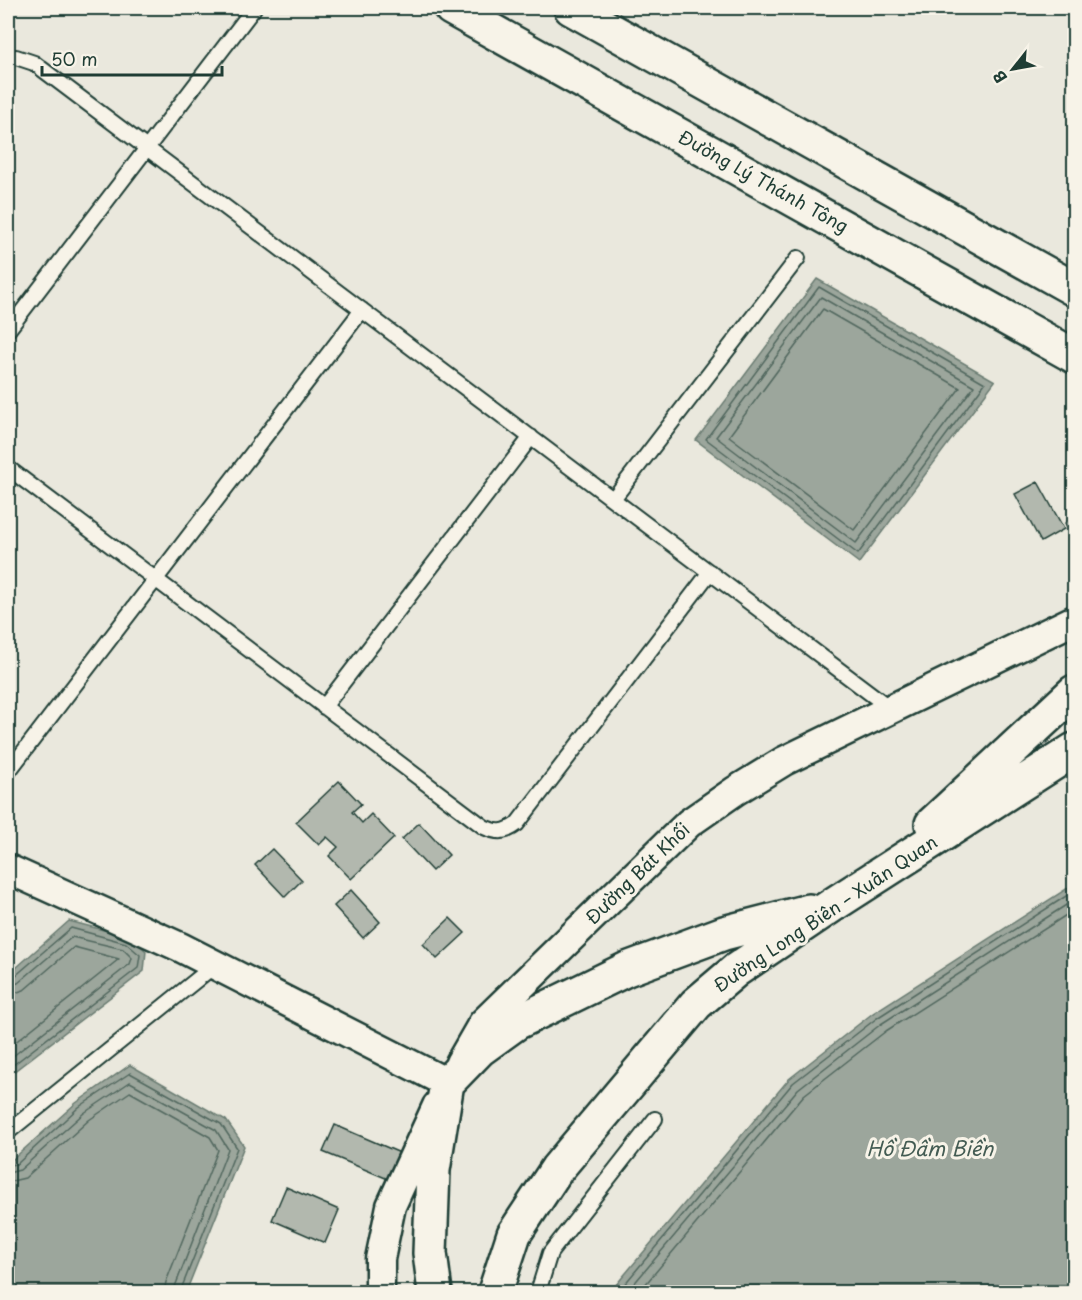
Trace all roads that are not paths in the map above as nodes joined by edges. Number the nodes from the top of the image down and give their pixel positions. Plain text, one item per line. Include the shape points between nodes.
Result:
1 (254, 8) edge
2 (451, 8) edge
3 (571, 8) edge
4 (8, 58) edge
5 (147, 148) junction
6 (798, 258) dead end
7 (1074, 289) edge
8 (362, 310) junction
9 (8, 330) edge
10 (1074, 356) edge
11 (531, 437) junction
12 (8, 468) edge
13 (614, 499) junction
14 (710, 572) junction
15 (155, 579) junction
16 (1074, 620) edge
17 (1074, 692) edge
18 (324, 707) junction
19 (891, 709) junction
20 (1074, 750) edge
21 (8, 772) edge
22 (8, 869) edge
23 (879, 875) junction
24 (834, 904) junction
25 (215, 965) junction
26 (447, 1083) junction
27 (655, 1119) dead end
28 (8, 1132) edge
29 (380, 1293) edge
30 (435, 1293) edge
31 (495, 1293) edge
32 (538, 1293) edge

1 - 5 lane
2 - 10 main road, Đường Lý Thánh Tông
3 - 7 main road
4 - 5 lane via 34,63
5 - 8 lane
5 - 9 lane
6 - 13 lane
8 - 11 lane
8 - 15 lane
11 - 13 lane
11 - 18 lane
12 - 15 lane
13 - 14 lane
14 - 18 lane via 517,824 507,831 495,832 484,827
14 - 19 lane
15 - 18 lane
15 - 21 lane
16 - 19 street, Đường Bát Khối
17 - 23 main road
19 - 26 street, Đường Bát Khối via 784,761 690,823 483,1023
20 - 23 main road, Đường Long Biên – Xuân Quan
22 - 25 street
23 - 24 main road, Đường Long Biên – Xuân Quan
24 - 26 main road via 724,933 627,969 516,1023 480,1049
24 - 31 main road, Đường Long Biên – Xuân Quan via 736,970 661,1043 557,1169 520,1224
25 - 26 street
25 - 28 lane
26 - 29 street, Đường Bát Khối via 391,1206 380,1259
26 - 30 main road via 433,1170 430,1253
27 - 32 lane via 550,1253

